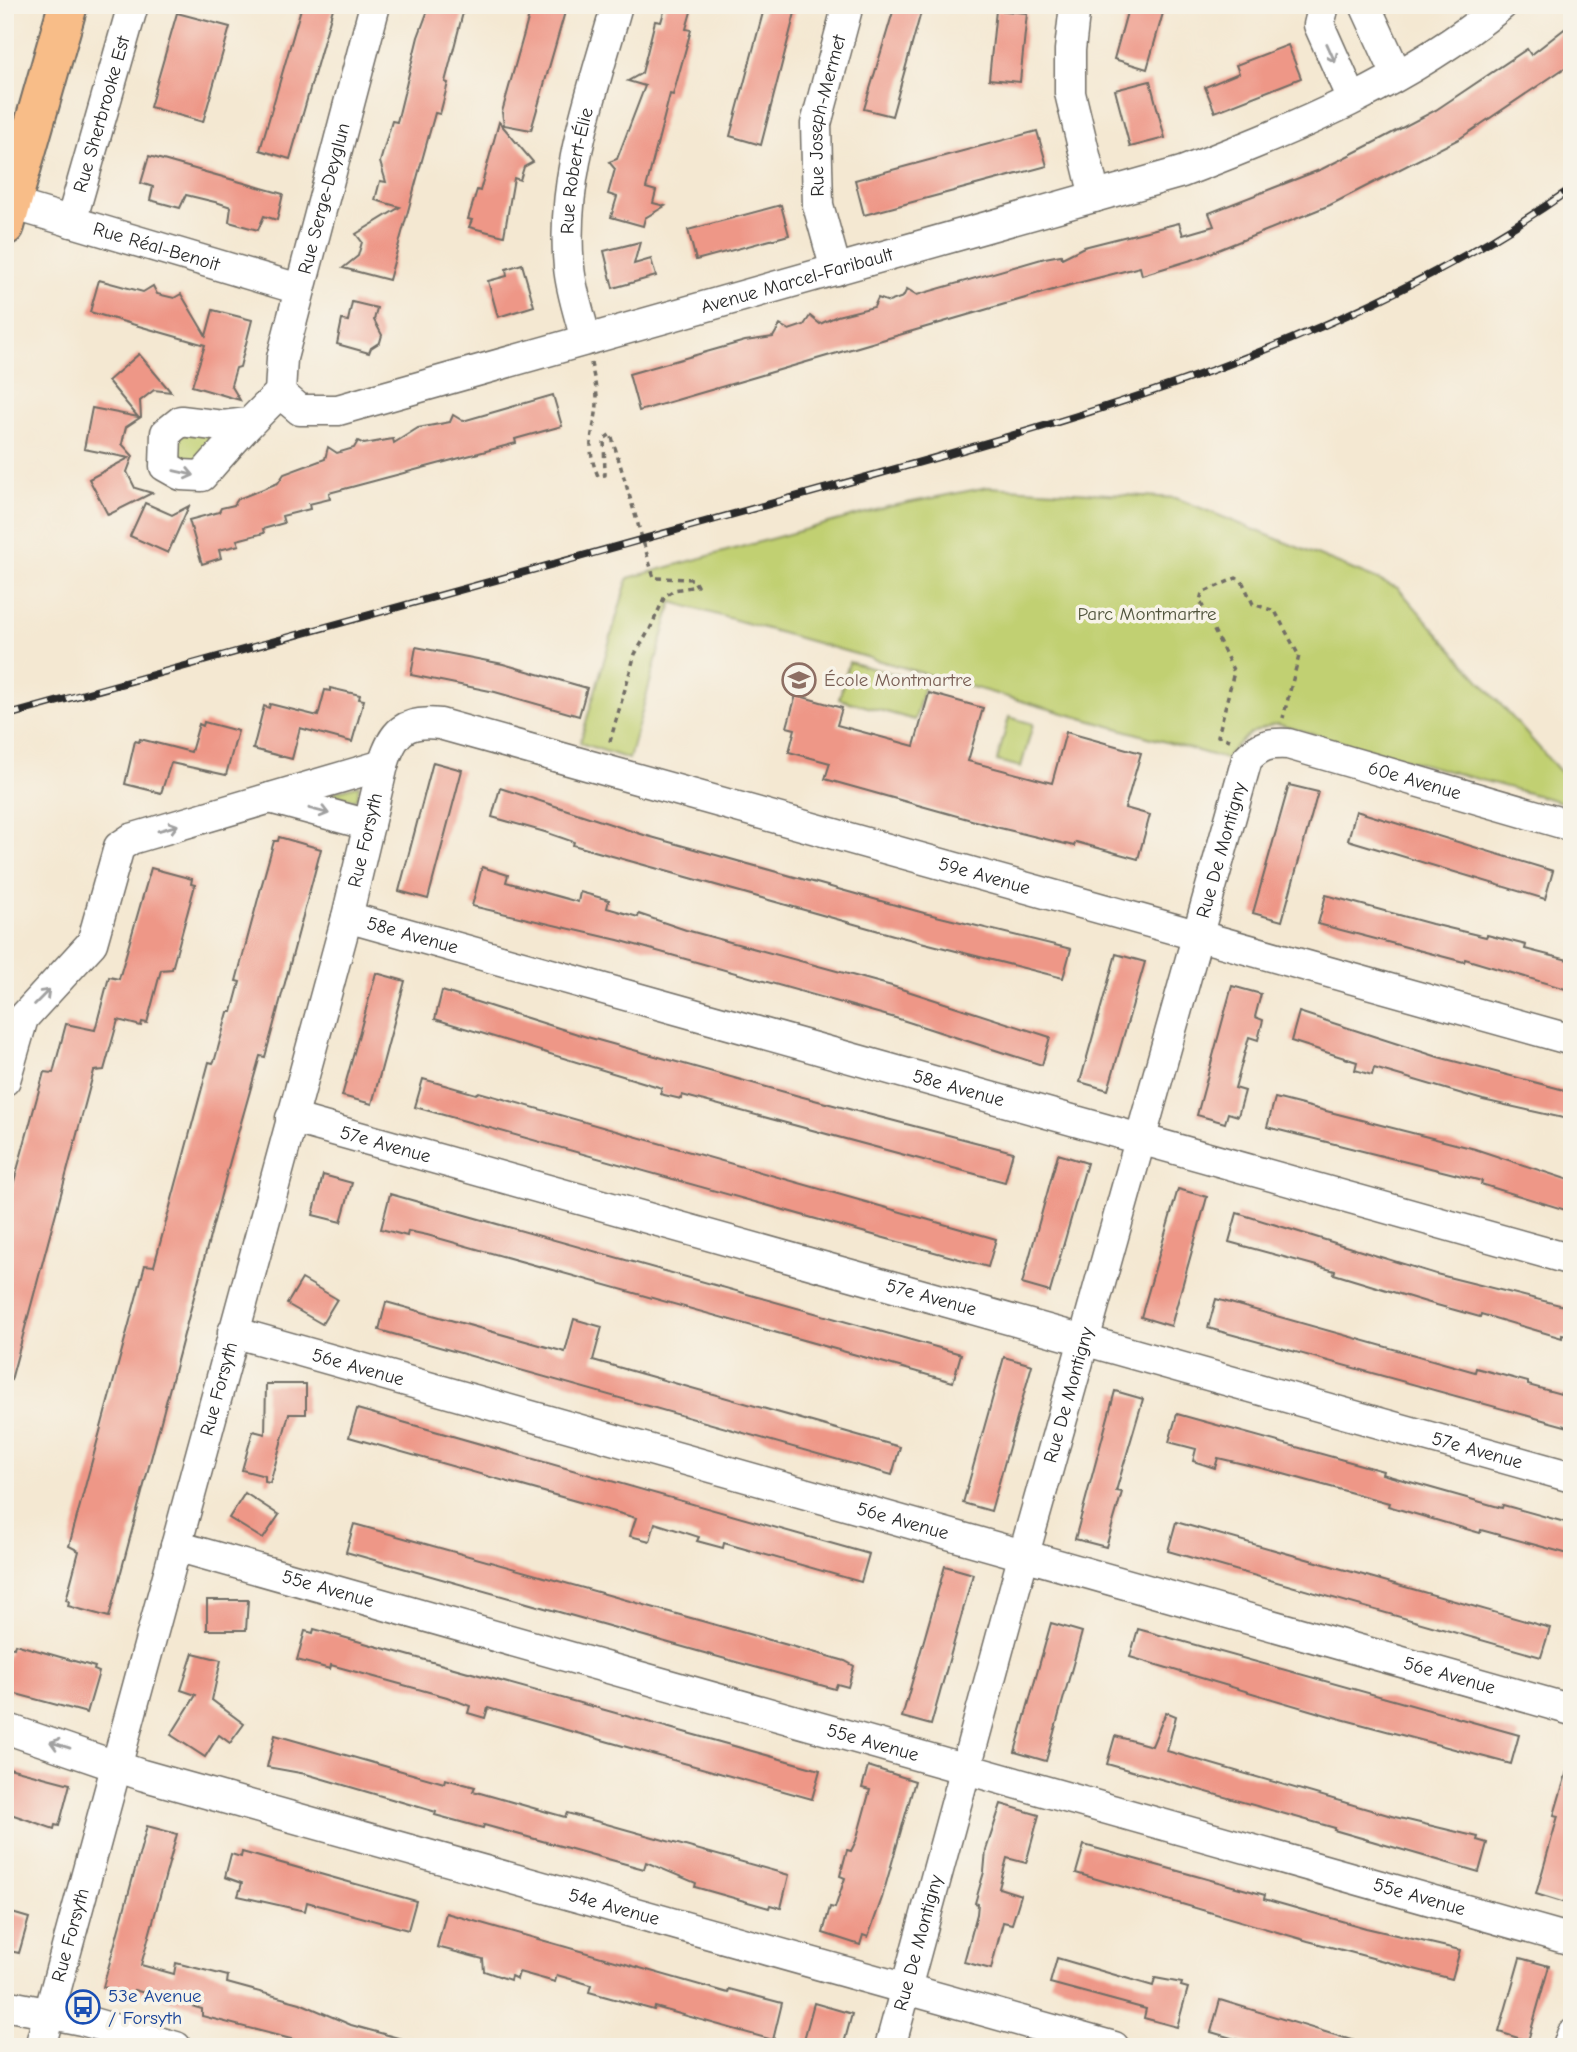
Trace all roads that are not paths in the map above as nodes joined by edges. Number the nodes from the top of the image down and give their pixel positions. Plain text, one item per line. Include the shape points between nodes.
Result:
1 (68, 5) edge
2 (133, 5) edge
3 (375, 5) edge
4 (617, 5) edge
5 (848, 5) edge
6 (1075, 5) edge
7 (1324, 5) edge
8 (1365, 5) edge
9 (1502, 5) edge
10 (1398, 75) junction
11 (1352, 99) junction
12 (1095, 197) junction
13 (7, 211) edge
14 (71, 222) junction
15 (836, 270) junction
16 (299, 289) junction
17 (586, 340) junction
18 (280, 393) junction
19 (248, 423) dead end
20 (399, 732) joint
21 (1248, 746) joint
22 (383, 765) junction
23 (270, 798) junction
24 (369, 825) junction
25 (1572, 826) edge
26 (346, 917) junction
27 (1199, 938) junction
28 (1572, 1040) edge
29 (5, 1080) edge
30 (291, 1118) junction
31 (1142, 1137) junction
32 (1572, 1260) edge
33 (233, 1332) junction
34 (1087, 1340) junction
35 (1572, 1477) edge
36 (176, 1546) junction
37 (1024, 1554) junction
38 (1572, 1710) edge
39 (5, 1728) edge
40 (115, 1764) junction
41 (967, 1770) junction
42 (1572, 1940) edge
43 (907, 1988) junction
44 (5, 2005) edge
45 (49, 2015) junction
46 (1572, 2035) edge
47 (40, 2047) edge
48 (176, 2047) edge
49 (890, 2047) edge
50 (1114, 2047) edge
51 (1568, 2047) edge

1 - 13 main road
2 - 14 street, Rue Sherbrooke Est
3 - 16 street, Rue Serge-Deyglun
4 - 17 street, Rue Robert-Élie via 570,176 566,220 569,270
5 - 15 street, Rue Joseph-Mermet via 816,124 818,205
6 - 12 street via 1070,93
7 -> 11 street via 1319,25
8 - 10 street
9 - 10 street, Avenue Marcel-Faribault
10 - 11 street, Avenue Marcel-Faribault
11 - 12 street, Avenue Marcel-Faribault via 1182,172
12 - 15 street, Avenue Marcel-Faribault
13 - 14 street, Rue Réal-Benoit
14 - 16 street, Rue Réal-Benoit
15 - 17 street, Avenue Marcel-Faribault
16 - 18 street, Rue Serge-Deyglun via 282,358
17 - 18 street, Avenue Marcel-Faribault via 338,410 300,410
18 - 19 street
20 - 22 street, Rue Forsyth
20 - 27 street, 59e Avenue via 411,724 440,724
21 - 25 street, 60e Avenue via 1288,744
21 - 27 street, Rue De Montigny
22 - 23 street
22 - 24 street, Rue Forsyth
23 -> 24 street
29 -> 23 street via 23,1018 92,943 119,847 131,839
24 - 26 street, Rue Forsyth
26 - 30 street, Rue Forsyth
26 - 31 street, 58e Avenue
27 - 28 street, 59e Avenue
27 - 31 street, Rue De Montigny
30 - 33 street, Rue Forsyth
30 - 34 street, 57e Avenue
31 - 32 street, 58e Avenue
31 - 34 street, Rue De Montigny
33 - 36 street, Rue Forsyth
33 - 37 street, 56e Avenue
34 - 35 street, 57e Avenue
34 - 37 street, Rue De Montigny
36 - 40 street, Rue Forsyth
36 - 41 street, 55e Avenue
37 - 38 street, 56e Avenue
37 - 41 street, Rue De Montigny
40 -> 39 street, 54e Avenue
40 - 43 street, 54e Avenue via 155,1779
40 - 45 street, Rue Forsyth
41 - 42 street, 55e Avenue
41 - 43 street, Rue De Montigny
43 - 49 street, Rue De Montigny
43 - 50 street, 54e Avenue
44 - 45 street
45 - 47 street, Rue Forsyth
45 - 48 street
46 - 51 street

